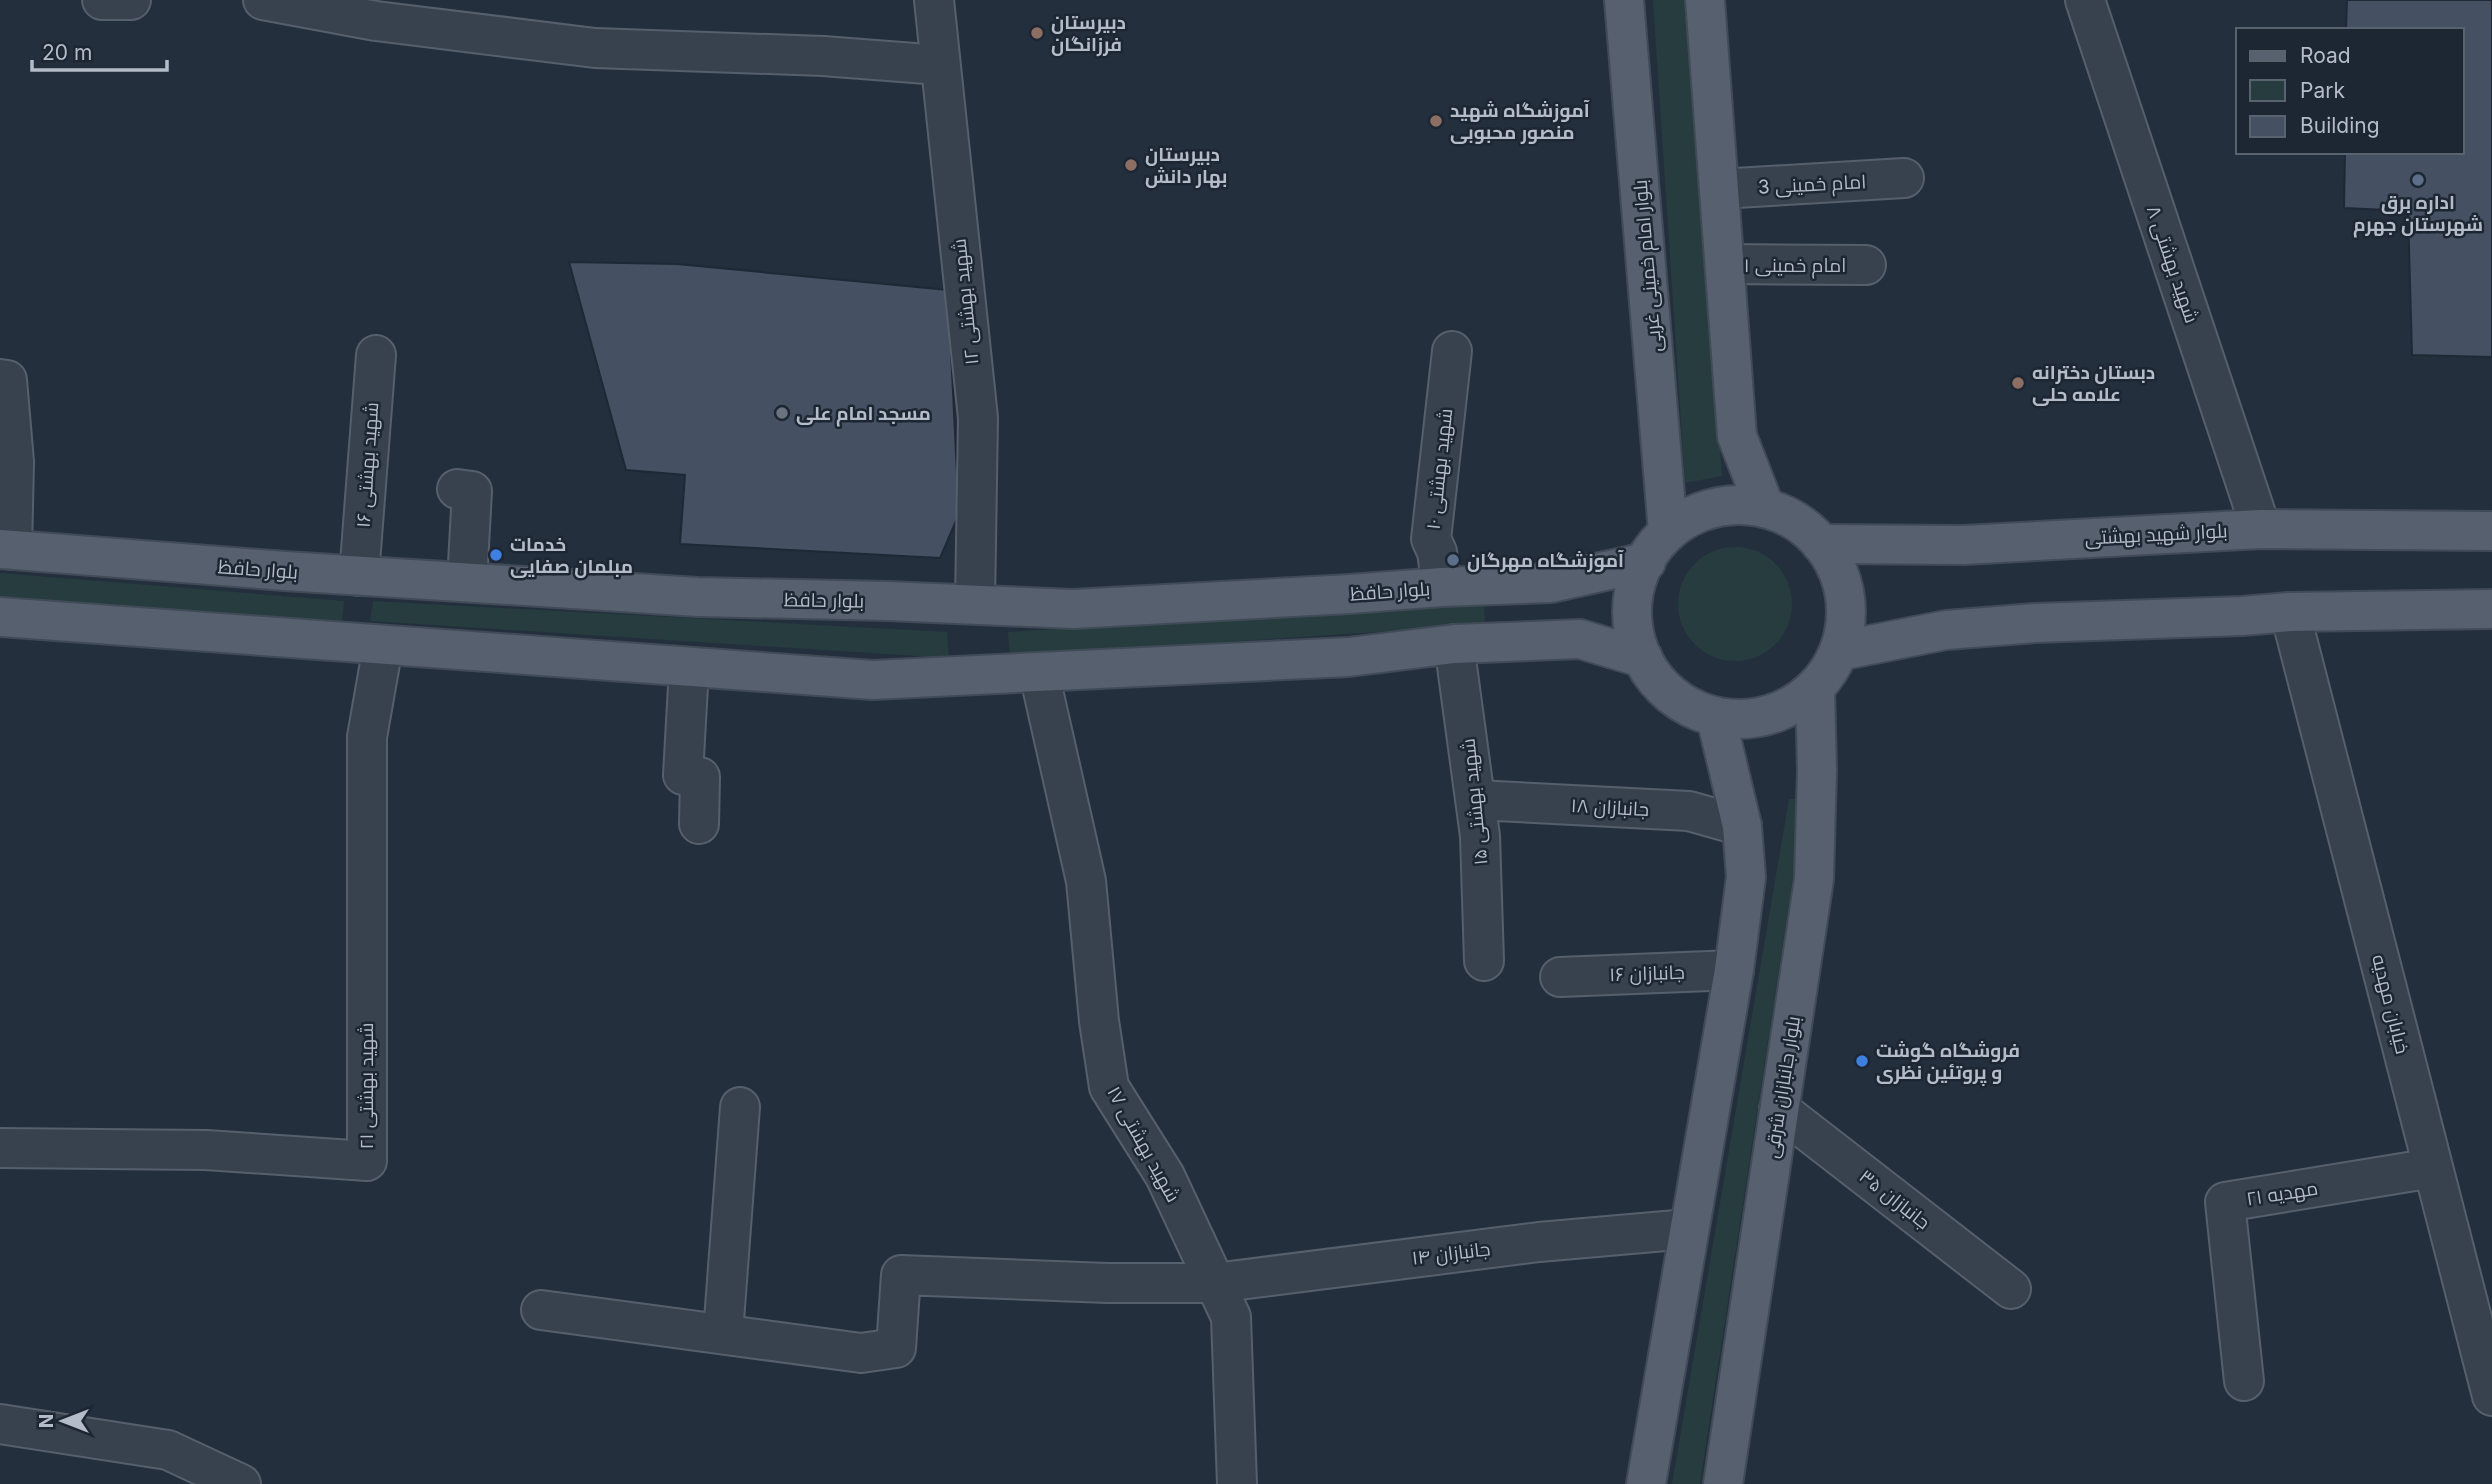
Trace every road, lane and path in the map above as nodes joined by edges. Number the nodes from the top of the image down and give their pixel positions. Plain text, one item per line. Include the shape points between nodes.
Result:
1 (102, 0) edge
2 (131, 0) edge
3 (263, 0) edge
4 (934, 0) edge
5 (1624, 0) edge
6 (1705, 0) edge
7 (2085, 0) edge
8 (940, 65) junction
9 (1904, 178) dead end
10 (1720, 190) junction
11 (1725, 264) junction
12 (1866, 265) dead end
13 (1452, 351) dead end
14 (376, 355) dead end
15 (0, 379) edge
16 (457, 489) dead end
17 (1765, 508) junction
18 (2261, 529) junction
19 (2492, 531) edge
20 (1821, 544) junction
21 (1657, 547) junction
22 (6, 550) edge
23 (359, 576) junction
24 (467, 582) junction
25 (1442, 587) junction
26 (975, 604) junction
27 (2492, 609) edge
28 (2290, 612) junction
29 (0, 617) edge
30 (1454, 645) junction
31 (383, 646) junction
32 (1839, 651) junction
33 (1643, 658) junction
34 (689, 668) junction
35 (1038, 673) junction
36 (1815, 688) junction
37 (1716, 717) junction
38 (1476, 800) junction
39 (699, 824) dead end
40 (1742, 826) junction
41 (1485, 961) dead end
42 (1734, 970) junction
43 (1560, 977) dead end
44 (740, 1107) dead end
45 (1779, 1109) junction
46 (0, 1148) edge
47 (2433, 1168) junction
48 (1688, 1229) junction
49 (1215, 1283) junction
50 (2011, 1289) dead end
51 (541, 1310) dead end
52 (723, 1334) junction
53 (2244, 1381) dead end
54 (2492, 1396) edge
55 (0, 1424) edge
56 (241, 1484) edge
57 (1237, 1484) edge
58 (1646, 1484) edge
59 (1723, 1484) edge

1 - 2 street
3 - 8 street via 376,21 595,48
4 - 8 street, شهید بهشتی ۱۲
5 - 21 main road, بلوار امام خمینی غربی
6 - 10 main road
7 - 18 street, شهید بهشتی ۸
8 - 26 street, شهید بهشتی ۱۲ via 978,418
9 - 10 street, امام خمینی 3
10 - 11 main road
11 - 12 street, امام خمینی ۱
11 - 17 main road via 1737,436
13 - 25 street, شهید بهشتی ۱۰ via 1431,539
14 - 23 street, شهید بهشتی ۱۶
15 - 22 street via 7,380 14,462
16 - 24 street via 472,491
17 - 20 main road via 1798,522
17 - 21 main road via 1730,505 1694,514
18 - 19 main road, بلوار شهید بهشتی
18 - 20 main road, بلوار شهید بهشتی via 1964,545
20 - 32 main road via 1843,583 1846,619
21 - 25 main road, بلوار حافظ via 1550,583
21 - 33 main road via 1632,601 1634,635
22 - 23 main road, بلوار حافظ
23 - 24 main road, بلوار حافظ
24 - 26 main road, بلوار حافظ via 698,597
25 - 26 main road, بلوار حافظ via 1073,609
27 - 28 main road
28 - 32 main road via 1946,630
28 - 47 street, خیابان مهدیه
29 - 31 main road
30 - 33 main road via 1580,639
30 - 35 main road via 1349,657
30 - 38 street, شهید بهشتی ۱۵
31 - 34 main road
31 - 46 street, شهید بهشتی ۲۱ via 367,737 367,1161 206,1150
32 - 36 main road
33 - 37 main road via 1666,691 1692,709
34 - 35 main road via 873,680
34 - 39 street via 683,775 700,777
35 - 49 street, شهید بهشتی ۱۷ via 1086,881 1109,1087 1165,1177
36 - 37 main road via 1788,709 1757,719
36 - 45 main road, بلوار جانبازان شرقی via 1814,879
37 - 40 main road
38 - 40 street, جانبازان ۱۸ via 1689,811
38 - 41 street, شهید بهشتی ۱۵
40 - 42 main road via 1746,877
42 - 43 street, جانبازان ۱۶
42 - 48 main road
44 - 52 street
45 - 50 street, جانبازان ۳۵
45 - 59 main road, بلوار جانبازان شرقی
47 - 53 street, مهدیه ۲۱ via 2225,1202
47 - 54 street, خیابان مهدیه
48 - 49 street, جانبازان ۱۴ via 1539,1242
48 - 58 main road
49 - 52 street, جانبازان ۱۴ via 901,1275 896,1348 861,1353
49 - 57 street, شهید بهشتی ۱۷ via 1231,1317
51 - 52 street
55 - 56 street via 168,1450

